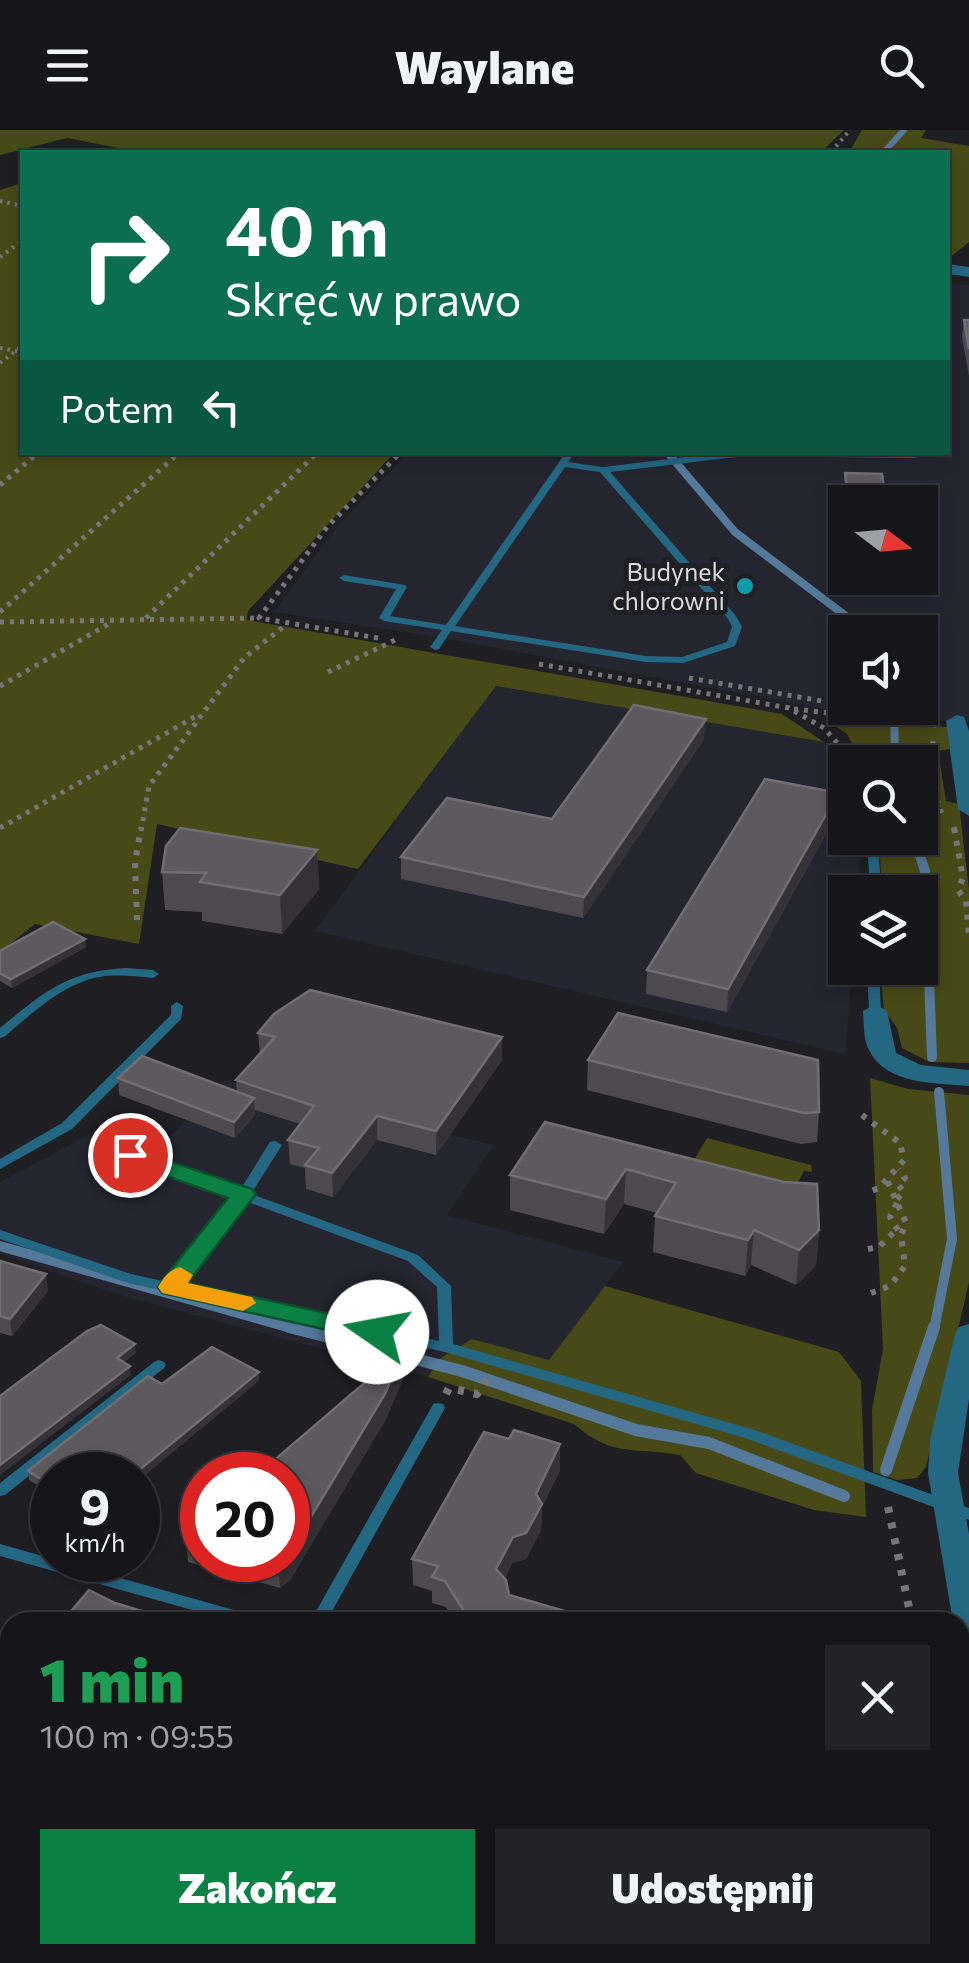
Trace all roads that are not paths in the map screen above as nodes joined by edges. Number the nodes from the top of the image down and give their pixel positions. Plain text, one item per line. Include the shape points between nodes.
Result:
1 (569, 455) edge
2 (728, 455) edge
3 (562, 464) junction
4 (603, 470) junction
5 (344, 578) dead end
6 (448, 629) junction
7 (435, 647) dead end
8 (954, 721) road end
9 (969, 809) edge
10 (154, 974) dead end
11 (873, 985) edge
12 (176, 1006) dead end
13 (875, 1011) joint
14 (0, 1034) edge
15 (969, 1078) edge
16 (275, 1145) dead end
17 (130, 1155) dead end
18 (0, 1165) edge
19 (244, 1194) junction
20 (0, 1234) edge
21 (170, 1287) junction
22 (969, 1334) edge
23 (446, 1347) junction
24 (159, 1366) dead end
25 (438, 1408) dead end
26 (0, 1491) edge
27 (958, 1511) edge
28 (0, 1550) edge
29 (219, 1612) edge
30 (324, 1612) edge
31 (968, 1612) edge

1 - 3 lane
2 - 4 lane
3 - 4 lane
3 - 6 lane
4 - 6 lane via 737,627 731,644 683,660 642,659
5 - 6 lane via 402,587 384,618
6 - 7 lane
8 - 9 street
10 - 14 lane via 77,976
11 - 13 lane
12 - 18 lane via 177,1016 83,1112
13 - 15 street via 881,1050 892,1063
16 - 19 lane
17 - 19 lane
19 - 21 lane
19 - 23 lane via 413,1258 444,1286
20 - 21 lane
21 - 23 lane
22 - 27 street via 946,1440
23 - 27 lane via 750,1434
24 - 26 lane
25 - 30 lane
27 - 31 street
28 - 29 lane

